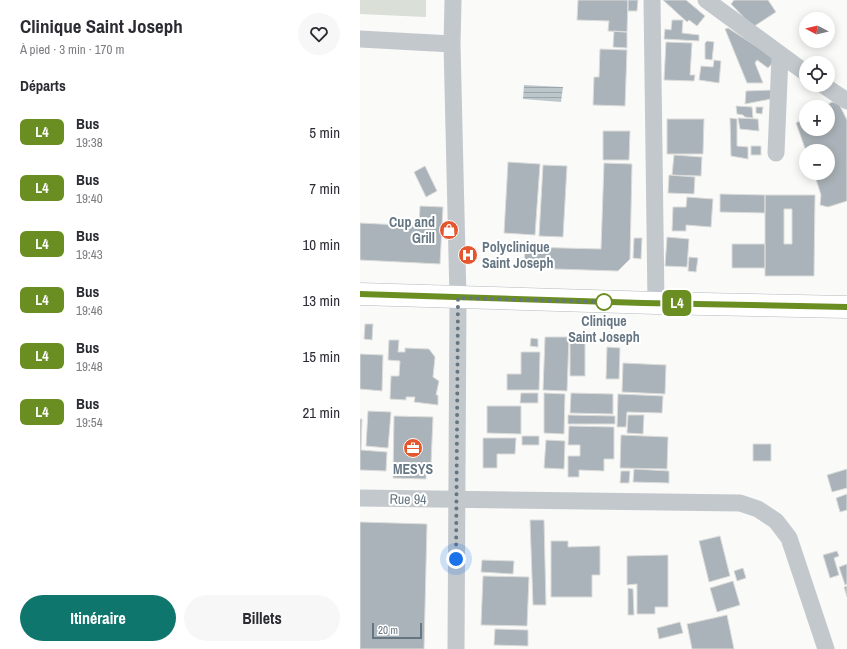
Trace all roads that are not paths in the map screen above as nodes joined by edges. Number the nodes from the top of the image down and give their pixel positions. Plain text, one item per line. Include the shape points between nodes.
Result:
1 (453, 0) edge
2 (652, 0) edge
3 (706, 0) edge
4 (360, 39) edge
5 (452, 44) junction
6 (780, 56) junction
7 (799, 69) edge
8 (834, 92) edge
9 (847, 101) edge
10 (776, 152) dead end
11 (360, 294) edge
12 (458, 298) junction
13 (656, 303) junction
14 (847, 307) edge
15 (360, 498) edge
16 (456, 500) junction
17 (456, 649) edge
18 (826, 649) edge

1 - 5 street
2 - 13 street
3 - 6 street
4 - 5 street
5 - 12 street
6 - 7 street
6 - 10 street
8 - 9 street
11 - 12 main road
12 - 13 main road
12 - 16 street
13 - 14 main road
15 - 16 street, Rue 94
16 - 17 street
16 - 18 street, Rue 94 via 740,503 758,509 776,520 789,538

